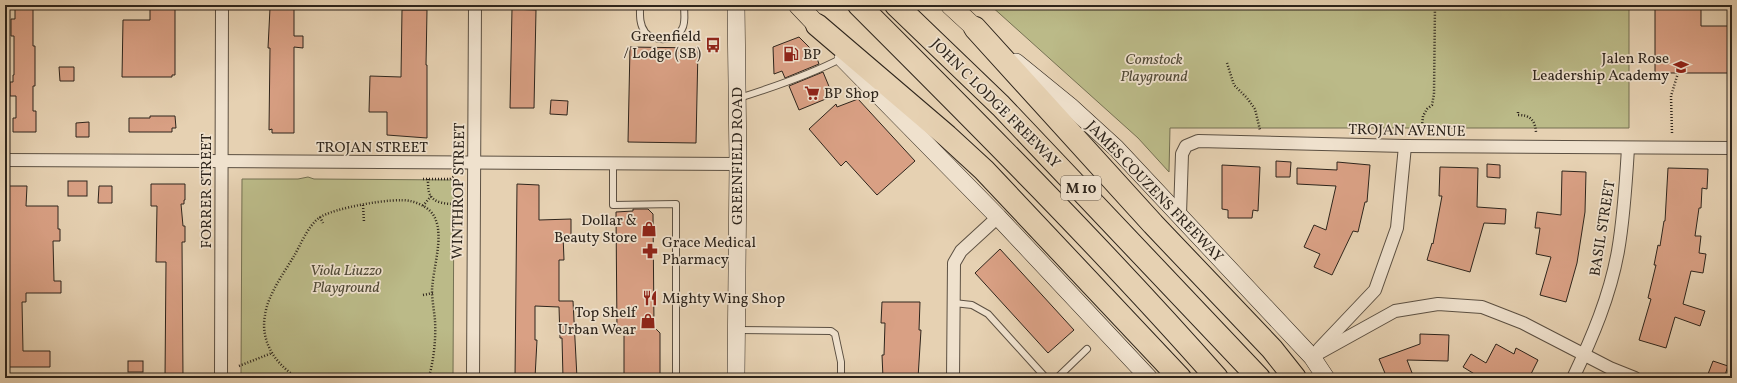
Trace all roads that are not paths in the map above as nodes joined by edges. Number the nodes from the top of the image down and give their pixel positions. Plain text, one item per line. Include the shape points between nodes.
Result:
1 (222, 5) edge
2 (475, 5) edge
3 (640, 5) edge
4 (684, 5) edge
5 (736, 5) edge
6 (798, 5) edge
7 (859, 5) edge
8 (896, 5) edge
9 (950, 5) edge
10 (818, 25) junction
11 (975, 28) junction
12 (842, 58) junction
13 (738, 99) junction
14 (1405, 146) junction
15 (1628, 148) junction
16 (1732, 148) edge
17 (5, 160) edge
18 (222, 162) junction
19 (474, 164) junction
20 (738, 164) junction
21 (613, 165) junction
22 (1180, 214) junction
23 (998, 217) junction
24 (954, 302) junction
25 (736, 330) junction
26 (1087, 349) dead end
27 (1584, 355) junction
28 (1312, 357) junction
29 (221, 378) edge
30 (473, 378) edge
31 (676, 378) edge
32 (736, 378) edge
33 (841, 378) edge
34 (953, 378) edge
35 (1046, 378) edge
36 (1057, 378) edge
37 (1149, 378) edge
38 (1180, 378) edge
39 (1217, 378) edge
40 (1259, 378) edge
41 (1295, 378) edge
42 (1326, 378) edge
43 (1573, 378) edge
44 (1635, 378) edge

1 - 18 street, FORRER STREET
2 - 19 street, WINTHROP STREET
3 - 4 lane via 641,25 645,32 653,38 661,39 669,39 682,31
5 - 13 main road, GREENFIELD ROAD
6 - 10 main road
7 - 39 highway, JOHN C LODGE FREEWAY / M 10 via 1004,150
8 - 40 highway, JOHN C LODGE FREEWAY / M 10 via 1012,116
9 - 11 main road, JAMES COUZENS FREEWAY
10 - 12 main road
10 - 38 highway via 984,170
11 - 22 main road, JAMES COUZENS FREEWAY via 1070,106 1116,148
11 - 41 highway via 1153,224 1272,349
12 - 13 lane via 830,65
12 - 23 main road
13 - 20 main road, GREENFIELD ROAD
14 - 15 street, TROJAN AVENUE
14 - 22 street, TROJAN AVENUE via 1198,141 1186,146 1182,154
14 - 28 street via 1397,228 1374,290
15 - 16 street
15 - 27 street, BASIL STREET via 1618,253 1594,333
17 - 18 street, TROJAN STREET
18 - 19 street, TROJAN STREET
18 - 29 street, FORRER STREET
19 - 21 street, TROJAN STREET
19 - 30 street, WINTHROP STREET
20 - 21 street, TROJAN STREET
20 - 25 main road, GREENFIELD ROAD
21 - 31 lane via 613,204 676,204
22 - 28 main road, JAMES COUZENS FREEWAY
23 - 24 street via 957,256 954,263
23 - 37 main road
24 - 34 street
24 - 35 lane via 972,305 988,314
25 - 32 main road, GREENFIELD ROAD
25 - 33 lane via 831,331 838,342
26 - 36 lane
27 - 28 street via 1523,323 1482,307 1438,304 1395,311
27 - 43 street, BASIL STREET
27 - 44 street
28 - 42 main road, JAMES COUZENS FREEWAY

